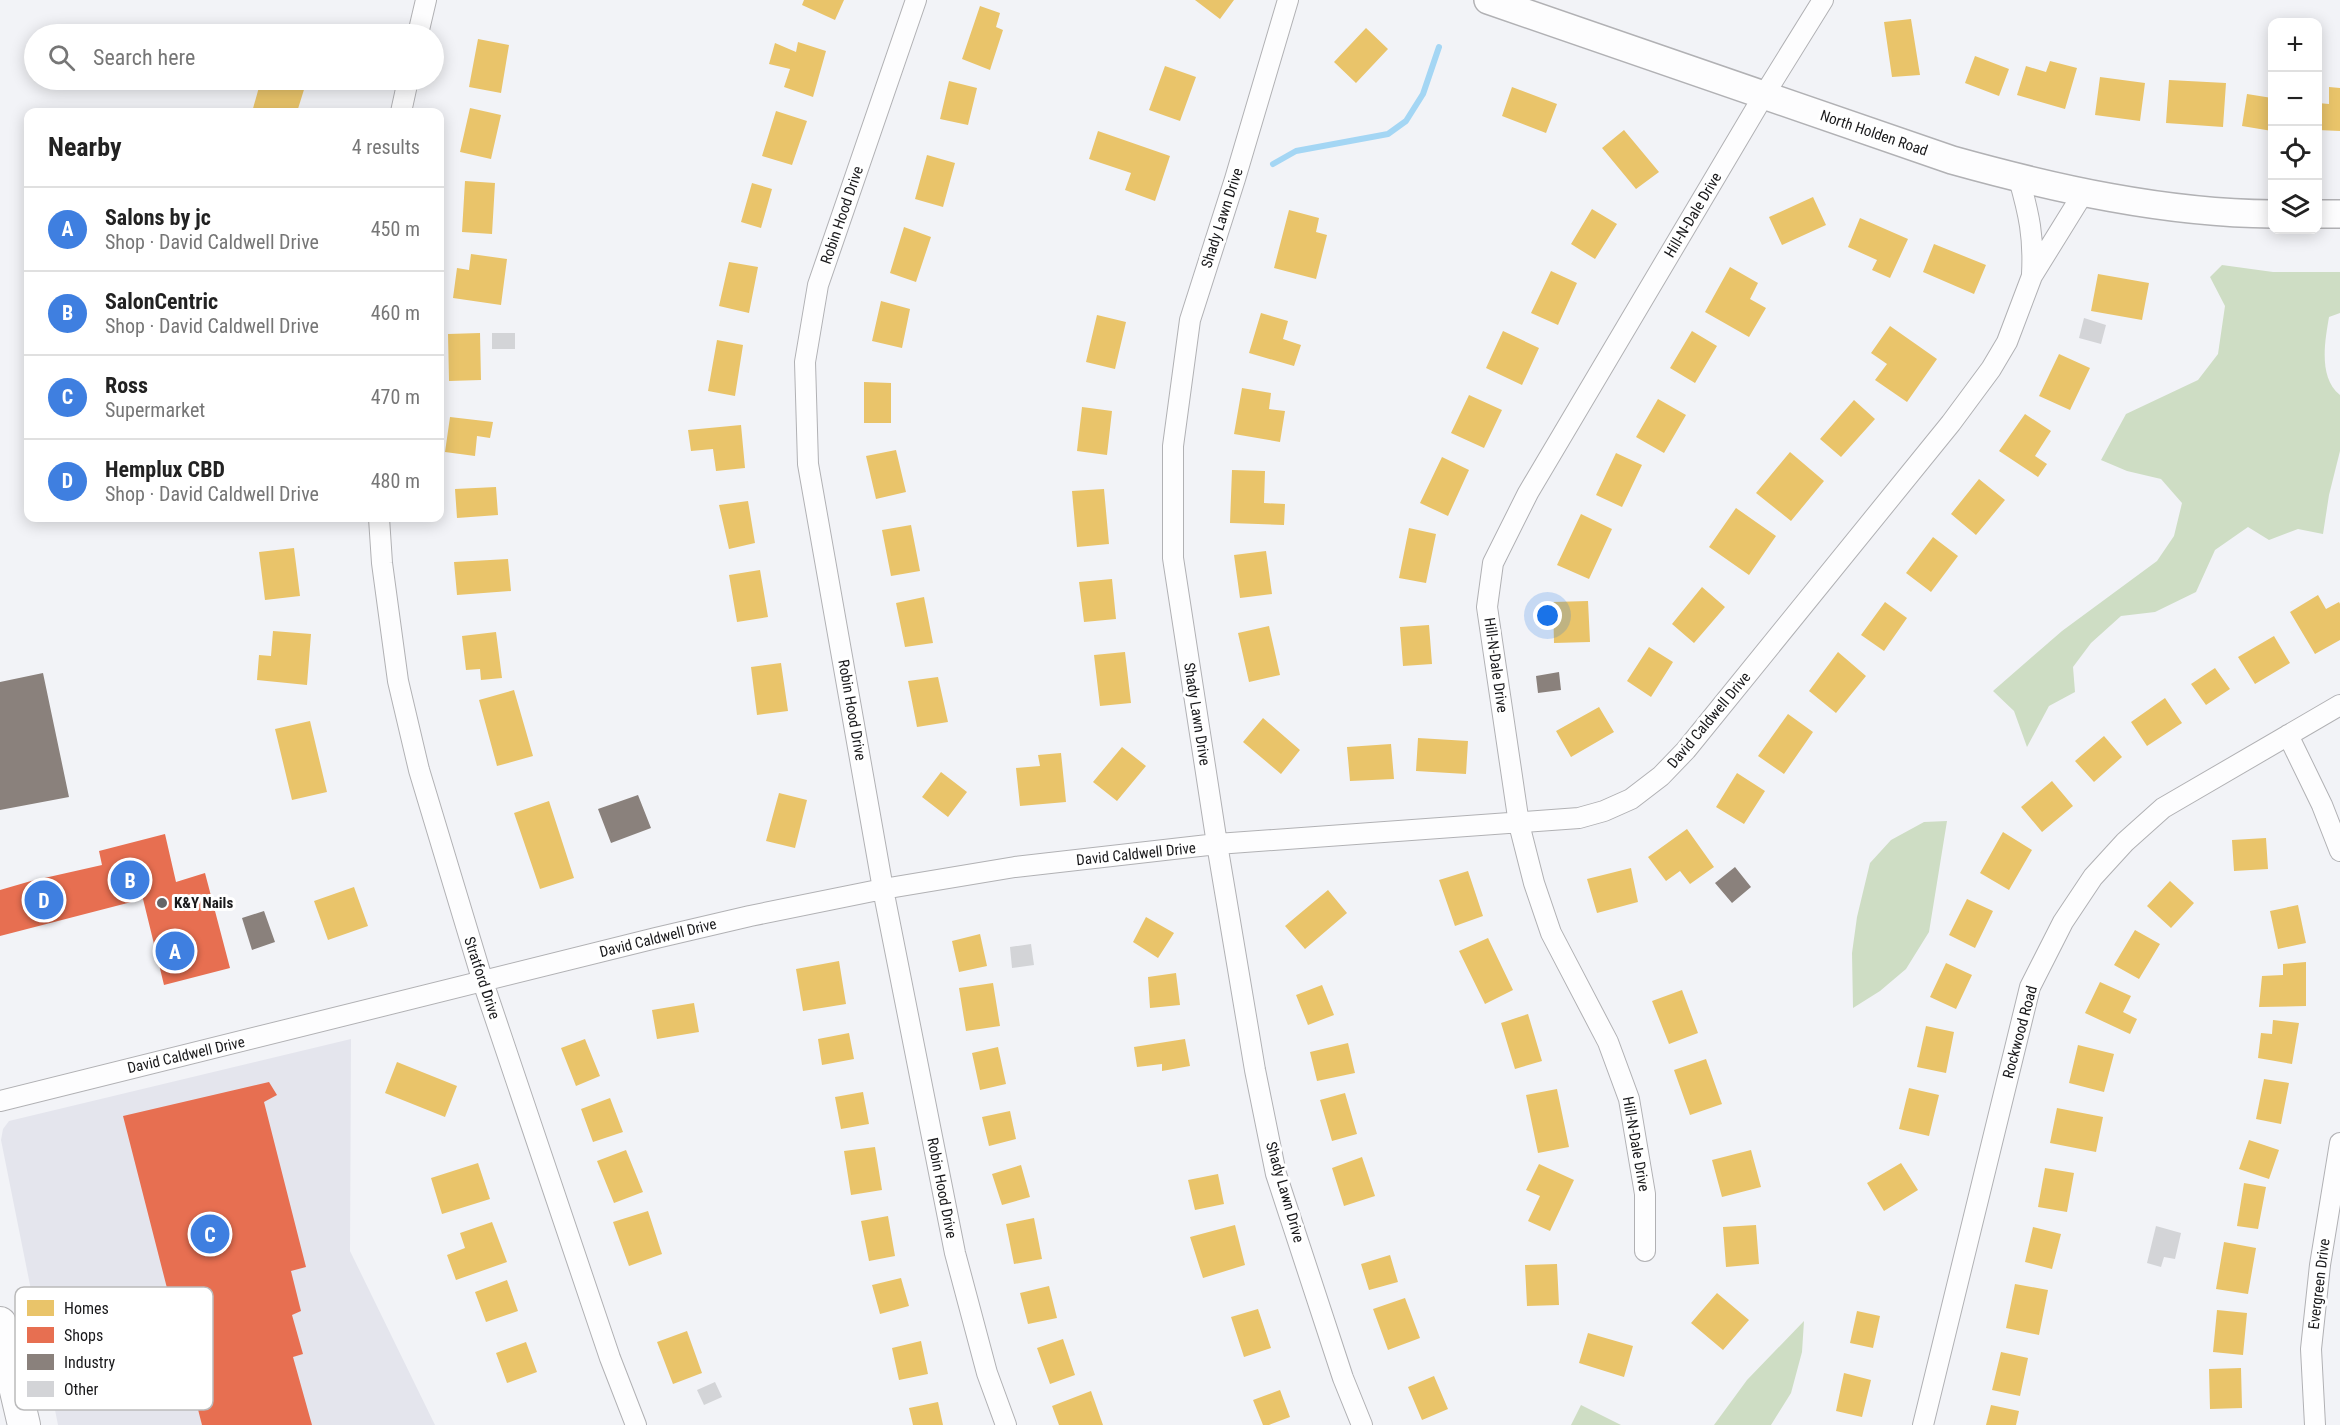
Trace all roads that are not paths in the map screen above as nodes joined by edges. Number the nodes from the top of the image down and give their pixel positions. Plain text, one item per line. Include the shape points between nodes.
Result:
1 (426, 0) edge
2 (916, 0) edge
3 (1288, 0) edge
4 (1488, 0) edge
5 (1823, 0) edge
6 (420, 24) edge
7 (406, 90) edge
8 (1764, 95) junction
9 (402, 108) edge
10 (2019, 179) junction
11 (2084, 192) junction
12 (2268, 214) edge
13 (2322, 214) edge
14 (2340, 214) edge
15 (2032, 276) junction
16 (379, 522) edge
17 (2340, 705) edge
18 (2288, 735) junction
19 (1519, 824) junction
20 (1217, 844) junction
21 (2340, 851) edge
22 (883, 889) junction
23 (483, 982) junction
24 (0, 1101) edge
25 (2340, 1143) edge
26 (1645, 1251) dead end
27 (0, 1323) edge
28 (15, 1387) edge
29 (20, 1410) edge
30 (24, 1425) edge
31 (636, 1425) edge
32 (1006, 1425) edge
33 (1362, 1425) edge
34 (1923, 1425) edge
35 (2314, 1425) edge

1 - 6 street
2 - 22 street, Robin Hood Drive via 818,285 804,362 808,464
3 - 20 street, Shady Lawn Drive via 1190,320 1173,446 1173,558
4 - 8 main road, North Holden Road
5 - 8 street, Hill-N-Dale Drive
7 - 9 street
8 - 10 main road, North Holden Road
8 - 19 street, Hill-N-Dale Drive via 1528,493 1493,563 1487,607
10 - 11 main road, North Holden Road
10 - 15 street, David Caldwell Drive via 2031,220
11 - 12 main road, North Holden Road via 2167,205
11 - 15 street, David Caldwell Drive
13 - 14 main road
15 - 19 street, David Caldwell Drive via 2007,342 1991,369 1686,750 1631,799 1604,811 1579,818
16 - 23 street, Stratford Drive via 398,681 419,770
17 - 18 street, Rockwood Road
18 - 21 street
18 - 34 street, Rockwood Road via 2163,808 2093,877 2063,922 2030,987
19 - 20 street, David Caldwell Drive
19 - 26 street, Hill-N-Dale Drive via 1551,933 1608,1042 1629,1099 1645,1194
20 - 22 street, David Caldwell Drive via 1015,867
20 - 33 street, Shady Lawn Drive via 1276,1174
22 - 23 street, David Caldwell Drive via 750,916
22 - 32 street, Robin Hood Drive via 955,1253 987,1373
23 - 24 street, David Caldwell Drive
23 - 31 street, Stratford Drive
25 - 35 street, Evergreen Drive via 2311,1349
27 - 28 main road
29 - 30 main road

